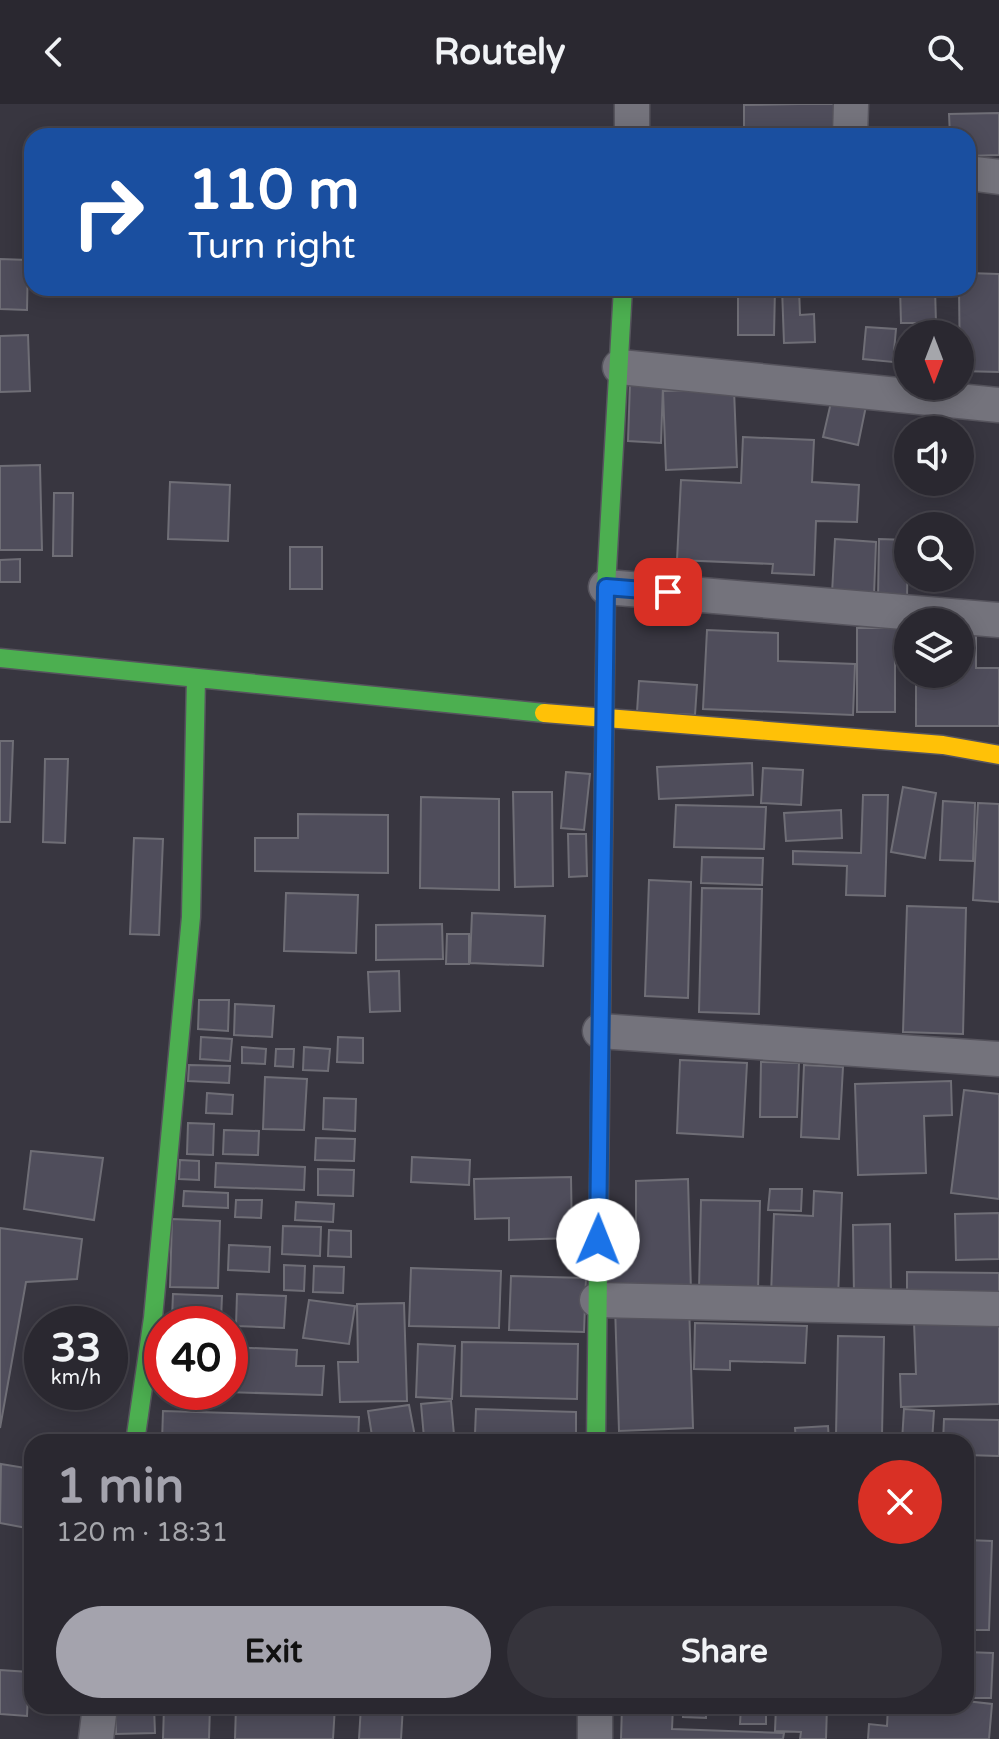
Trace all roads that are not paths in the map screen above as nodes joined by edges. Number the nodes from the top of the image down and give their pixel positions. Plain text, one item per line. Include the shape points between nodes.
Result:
1 (632, 104) edge
2 (851, 104) edge
3 (632, 128) edge
4 (850, 128) edge
5 (976, 174) edge
6 (999, 177) edge
7 (623, 296) edge
8 (620, 367) junction
9 (999, 405) edge
10 (606, 587) junction
11 (999, 620) edge
12 (0, 658) edge
13 (196, 678) junction
14 (605, 718) junction
15 (999, 755) edge
16 (600, 1031) junction
17 (999, 1059) edge
18 (597, 1300) junction
19 (999, 1309) edge
20 (136, 1434) edge
21 (596, 1434) edge
22 (99, 1714) edge
23 (595, 1714) edge
24 (96, 1739) edge
25 (595, 1739) edge

1 - 3 street
2 - 4 street
5 - 6 street
7 - 8 street
8 - 9 street
8 - 10 street
10 - 11 street
10 - 14 street
12 - 13 street
13 - 14 street
13 - 20 street via 191,917 153,1318
14 - 15 street via 943,745
14 - 16 street
16 - 17 street
16 - 18 street
18 - 19 street
18 - 21 street
22 - 24 street
23 - 25 street

